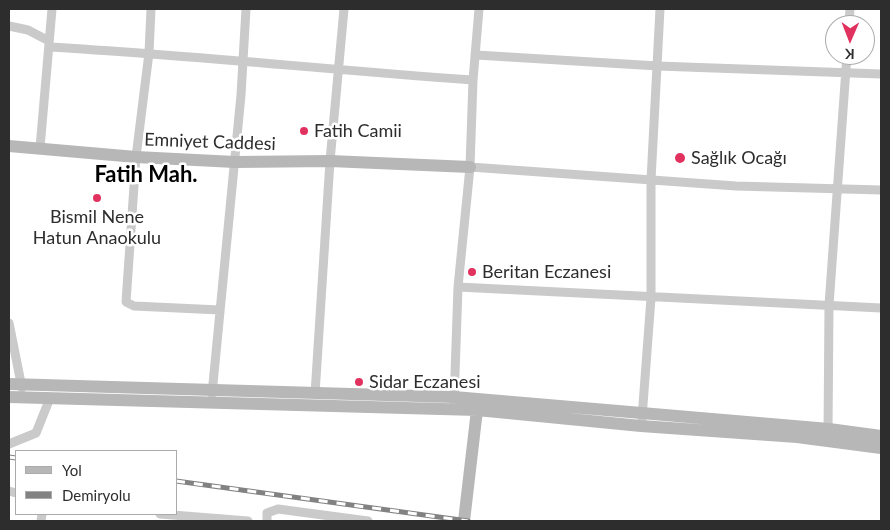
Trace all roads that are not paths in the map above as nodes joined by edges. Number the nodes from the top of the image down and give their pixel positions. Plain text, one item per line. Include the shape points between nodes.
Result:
1 (52, 9) edge
2 (152, 9) edge
3 (246, 9) edge
4 (344, 9) edge
5 (479, 9) edge
6 (660, 9) edge
7 (9, 26) edge
8 (49, 44) junction
9 (149, 53) junction
10 (476, 55) junction
11 (243, 61) junction
12 (846, 65) edge
13 (658, 66) junction
14 (338, 71) junction
15 (845, 74) junction
16 (881, 74) edge
17 (473, 80) junction
18 (9, 146) edge
19 (40, 148) junction
20 (136, 157) junction
21 (330, 161) junction
22 (235, 162) junction
23 (470, 167) junction
24 (651, 180) junction
25 (839, 188) junction
26 (881, 190) edge
27 (458, 287) junction
28 (651, 298) junction
29 (829, 305) junction
30 (881, 308) edge
31 (220, 310) junction
32 (9, 323) edge
33 (15, 384) edge
34 (315, 394) junction
35 (212, 396) junction
36 (9, 397) edge
37 (23, 398) junction
38 (50, 398) junction
39 (454, 403) junction
40 (477, 410) junction
41 (642, 413) junction
42 (641, 426) junction
43 (828, 435) junction
44 (881, 436) edge
45 (9, 444) edge
46 (881, 448) edge
47 (173, 515) edge
48 (248, 521) edge
49 (266, 521) edge
50 (368, 521) edge
51 (464, 521) edge

1 - 8 street
2 - 9 street
3 - 11 street
4 - 14 street
5 - 10 street
6 - 13 street
7 - 8 street via 28,30
8 - 9 street
8 - 19 street
9 - 11 street
9 - 20 street
10 - 13 street
10 - 17 street
11 - 14 street
11 - 22 street
12 - 15 street
13 - 15 street
13 - 24 street
14 - 17 street
14 - 21 street
15 - 16 street
15 - 25 street
17 - 23 street
18 - 19 street, Emniyet Caddesi
19 - 20 street, Emniyet Caddesi
20 - 22 street, Emniyet Caddesi
20 - 31 street via 126,302 134,306
21 - 22 street, Emniyet Caddesi
21 - 23 street, Emniyet Caddesi
21 - 34 street
22 - 31 street
23 - 24 street
23 - 27 street
24 - 25 street
24 - 28 street
25 - 26 street
25 - 29 street
27 - 28 street
27 - 39 street
28 - 29 street
28 - 41 street
29 - 30 street
29 - 43 street
31 - 35 street
32 - 33 street
33 - 35 street
33 - 37 street
34 - 35 street
34 - 39 street
35 - 38 street
35 - 39 street
36 - 37 street
37 - 38 street
38 - 45 street via 36,433
39 - 40 street
39 - 41 street
40 - 42 street
40 - 51 street
41 - 42 street
41 - 43 street
42 - 43 street
43 - 44 street
43 - 46 street
47 - 48 street
49 - 50 street via 267,513 278,509

